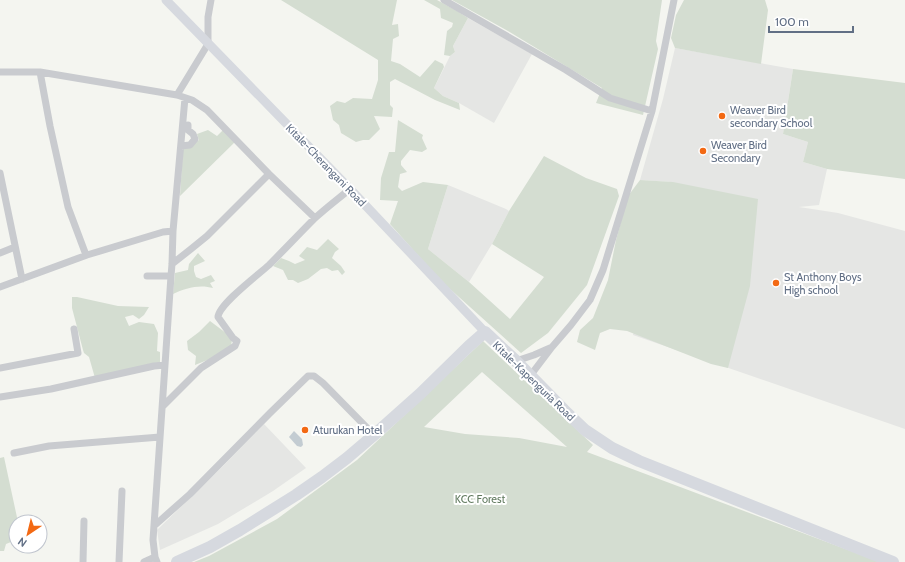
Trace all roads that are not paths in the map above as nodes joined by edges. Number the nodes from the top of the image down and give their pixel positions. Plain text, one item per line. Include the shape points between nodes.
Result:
1 (166, 0) edge
2 (211, 0) edge
3 (444, 0) edge
4 (674, 0) edge
5 (208, 44) junction
6 (0, 72) edge
7 (40, 72) junction
8 (177, 95) junction
9 (185, 98) junction
10 (652, 111) junction
11 (188, 125) dead end
12 (181, 146) junction
13 (0, 173) edge
14 (269, 174) junction
15 (350, 189) junction
16 (315, 218) junction
17 (173, 231) junction
18 (15, 247) junction
19 (0, 253) edge
20 (86, 255) junction
21 (172, 264) junction
22 (147, 276) dead end
23 (171, 276) junction
24 (22, 279) junction
25 (0, 287) edge
26 (74, 329) dead end
27 (485, 332) junction
28 (552, 347) junction
29 (516, 361) junction
30 (165, 365) junction
31 (0, 368) edge
32 (530, 376) junction
33 (0, 398) edge
34 (163, 406) junction
35 (374, 435) junction
36 (160, 437) junction
37 (14, 453) dead end
38 (122, 492) dead end
39 (84, 521) dead end
40 (154, 526) junction
41 (156, 560) edge
42 (83, 562) edge
43 (119, 562) edge
44 (144, 562) edge
45 (177, 562) edge
46 (893, 562) edge

1 - 5 main road, Kitale-Cherangani Road
2 - 5 street
3 - 10 street via 610,98
4 - 10 street
5 - 8 street
5 - 15 main road, Kitale-Cherangani Road
6 - 7 street
7 - 8 street
7 - 20 street via 68,207
8 - 9 street
9 - 12 street
9 - 14 street via 207,110
10 - 28 street via 604,270 590,300
11 - 12 street via 188,130 195,139 190,145
12 - 17 street
13 - 18 street
14 - 16 street
14 - 21 street via 207,236
15 - 16 street
15 - 27 main road, Kitale-Cherangani Road
16 - 34 street via 219,311 218,319 237,341 235,346 201,368
17 - 20 street
17 - 21 street
18 - 19 street
18 - 24 street
20 - 24 street
21 - 23 street
22 - 23 street
23 - 30 street
24 - 25 street
26 - 31 street via 78,353
27 - 29 highway, Kitale-Kapenguria Road
27 - 35 highway, Kitale-Kapenguria Road
28 - 29 street
28 - 32 street
29 - 32 highway, Kitale-Kapenguria Road
30 - 33 street
30 - 34 street
32 - 46 highway, Kitale-Kapenguria Road via 577,423 612,448
34 - 36 street
35 - 40 street via 323,383 314,376 308,376 227,458
35 - 45 highway, Kitale-Kapenguria Road via 322,477 268,514 216,544
36 - 37 street via 49,446
36 - 40 street
38 - 43 street
39 - 42 street
40 - 41 street
41 - 44 street

